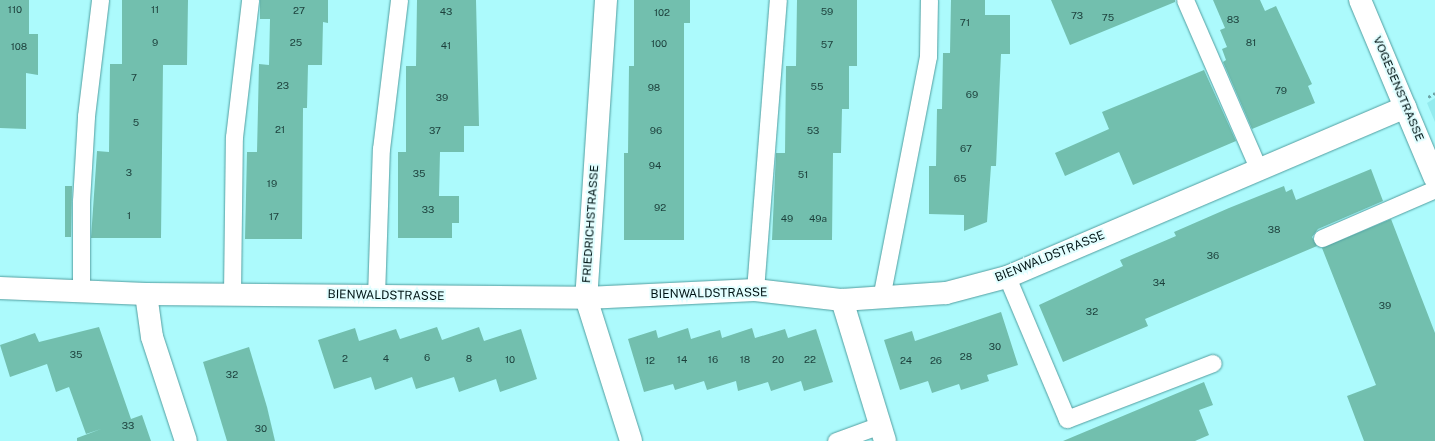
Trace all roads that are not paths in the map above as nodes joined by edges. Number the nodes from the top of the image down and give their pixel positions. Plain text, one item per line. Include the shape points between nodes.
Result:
1 (100, 0) edge
2 (250, 0) edge
3 (400, 0) edge
4 (606, 0) edge
5 (778, 0) edge
6 (929, 0) edge
7 (1185, 0) edge
8 (1360, 0) edge
9 (1405, 106) junction
10 (1259, 170) junction
11 (1435, 178) edge
12 (1435, 189) edge
13 (1322, 238) dead end
14 (1006, 277) junction
15 (0, 288) edge
16 (81, 290) junction
17 (755, 290) junction
18 (232, 293) junction
19 (146, 294) junction
20 (376, 296) junction
21 (586, 298) junction
22 (880, 298) junction
23 (842, 300) junction
24 (1213, 363) dead end
25 (882, 433) edge
26 (186, 441) edge
27 (632, 441) edge
28 (836, 441) edge

1 - 16 lane via 80,201
2 - 18 lane via 234,137
3 - 20 lane via 382,149
4 - 21 street, FRIEDRICHSTRASSE
5 - 17 lane
6 - 22 lane via 928,56
7 - 10 lane
8 - 9 street, VOGESENSTRASSE
9 - 10 street, BIENWALDSTRASSE
9 - 11 street, VOGESENSTRASSE
10 - 14 street, BIENWALDSTRASSE
12 - 13 lane
14 - 22 street, BIENWALDSTRASSE via 946,293
14 - 24 lane via 1067,419
15 - 16 street, BIENWALDSTRASSE
16 - 19 street, BIENWALDSTRASSE
17 - 21 street, BIENWALDSTRASSE
17 - 23 street, BIENWALDSTRASSE
18 - 19 street, BIENWALDSTRASSE
18 - 20 street, BIENWALDSTRASSE
19 - 26 street via 152,337
20 - 21 street, BIENWALDSTRASSE
21 - 27 street, FRIEDRICHSTRASSE
22 - 23 street, BIENWALDSTRASSE
23 - 25 street
25 - 28 lane

